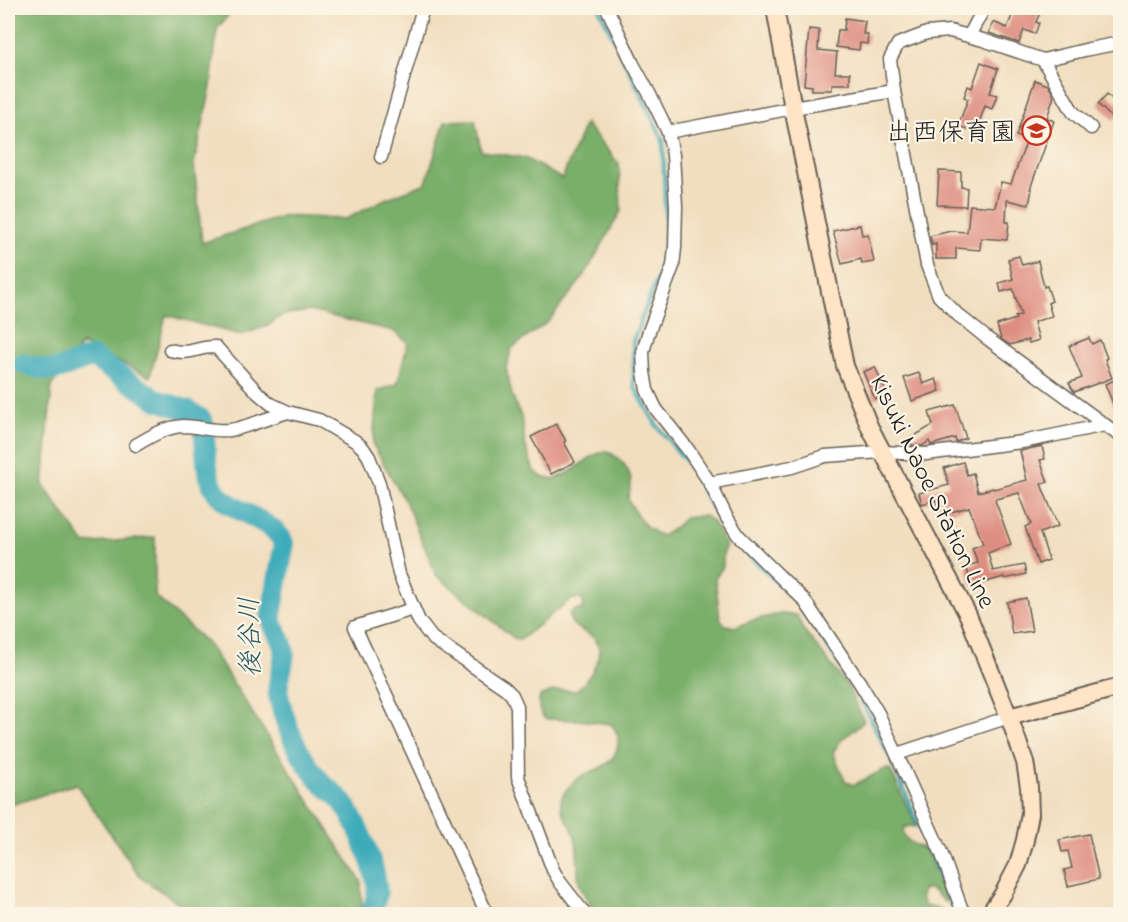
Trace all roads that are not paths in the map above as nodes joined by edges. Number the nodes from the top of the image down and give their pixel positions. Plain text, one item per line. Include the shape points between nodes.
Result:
1 (423, 8) edge
2 (607, 8) edge
3 (775, 8) edge
4 (984, 8) edge
5 (969, 36) junction
6 (1120, 44) edge
7 (1043, 60) junction
8 (894, 91) junction
9 (793, 108) junction
10 (1091, 128) dead end
11 (668, 132) junction
12 (381, 157) dead end
13 (170, 350) dead end
14 (288, 412) junction
15 (1105, 425) junction
16 (1120, 436) edge
17 (136, 445) dead end
18 (882, 453) junction
19 (710, 483) junction
20 (413, 609) junction
21 (1120, 687) edge
22 (1009, 717) junction
23 (897, 754) junction
24 (487, 915) edge
25 (585, 915) edge
26 (968, 915) edge
27 (989, 915) edge

1 - 12 street
2 - 11 street
3 - 9 main road, Kisuki Naoe Station Line
4 - 5 street
5 - 7 street
5 - 8 street via 950,31 927,33 898,45 890,59
6 - 7 street
7 - 10 street via 1073,112
8 - 9 street
8 - 15 street via 927,265 939,296 988,339
9 - 11 street
9 - 18 main road, Kisuki Naoe Station Line via 845,366
11 - 19 street via 673,155 675,248 673,266 643,352 644,372 656,409
13 - 14 street via 181,353 216,346 259,394
14 - 17 street via 232,430 173,427
14 - 20 street via 319,420 363,448 379,483 399,574
15 - 16 street
15 - 18 street via 1022,442 926,454
18 - 19 street via 825,456 792,467
18 - 22 main road, Kisuki Naoe Station Line via 968,615
19 - 23 street via 738,535 804,600 824,628 878,713
20 - 24 street via 355,627
20 - 25 street via 432,638 512,695 517,706 518,777 553,870
21 - 22 main road
22 - 23 street
22 - 27 main road, Kisuki Naoe Station Line via 1025,762 1030,814 1018,865
23 - 26 street via 942,852 962,910

